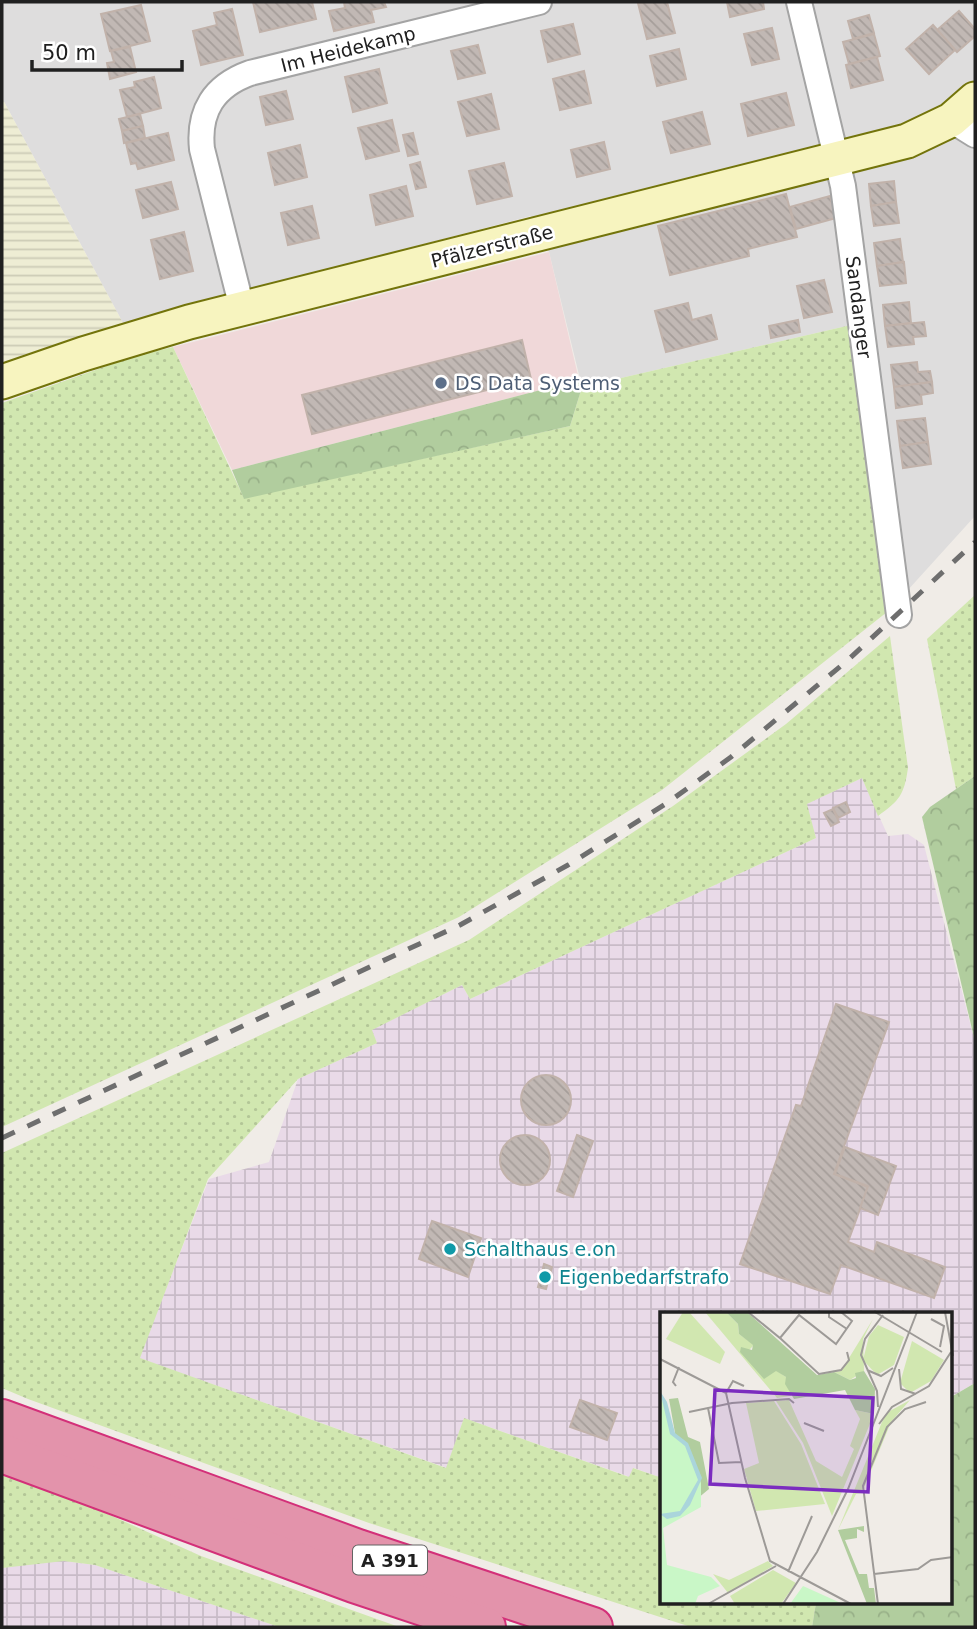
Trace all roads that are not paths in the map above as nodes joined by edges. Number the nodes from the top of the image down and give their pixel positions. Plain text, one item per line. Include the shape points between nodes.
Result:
1 (539, 2) edge
2 (799, 2) edge
3 (975, 99) edge
4 (963, 128) edge
5 (837, 160) junction
6 (242, 308) junction
7 (2, 382) edge
8 (899, 615) dead end
9 (2, 1419) edge
10 (2, 1453) edge
11 (486, 1627) edge
12 (593, 1627) edge

1 - 6 street, Im Heidekamp via 250,73 227,83 207,109 201,134
2 - 5 street, Sandanger
3 - 4 street, Pfälzerstraße
4 - 5 street, Pfälzerstraße
5 - 6 street, Pfälzerstraße
5 - 8 street, Sandanger
6 - 7 street, Pfälzerstraße
9 - 12 highway, A 391 via 358,1549
10 - 11 highway, A 391

